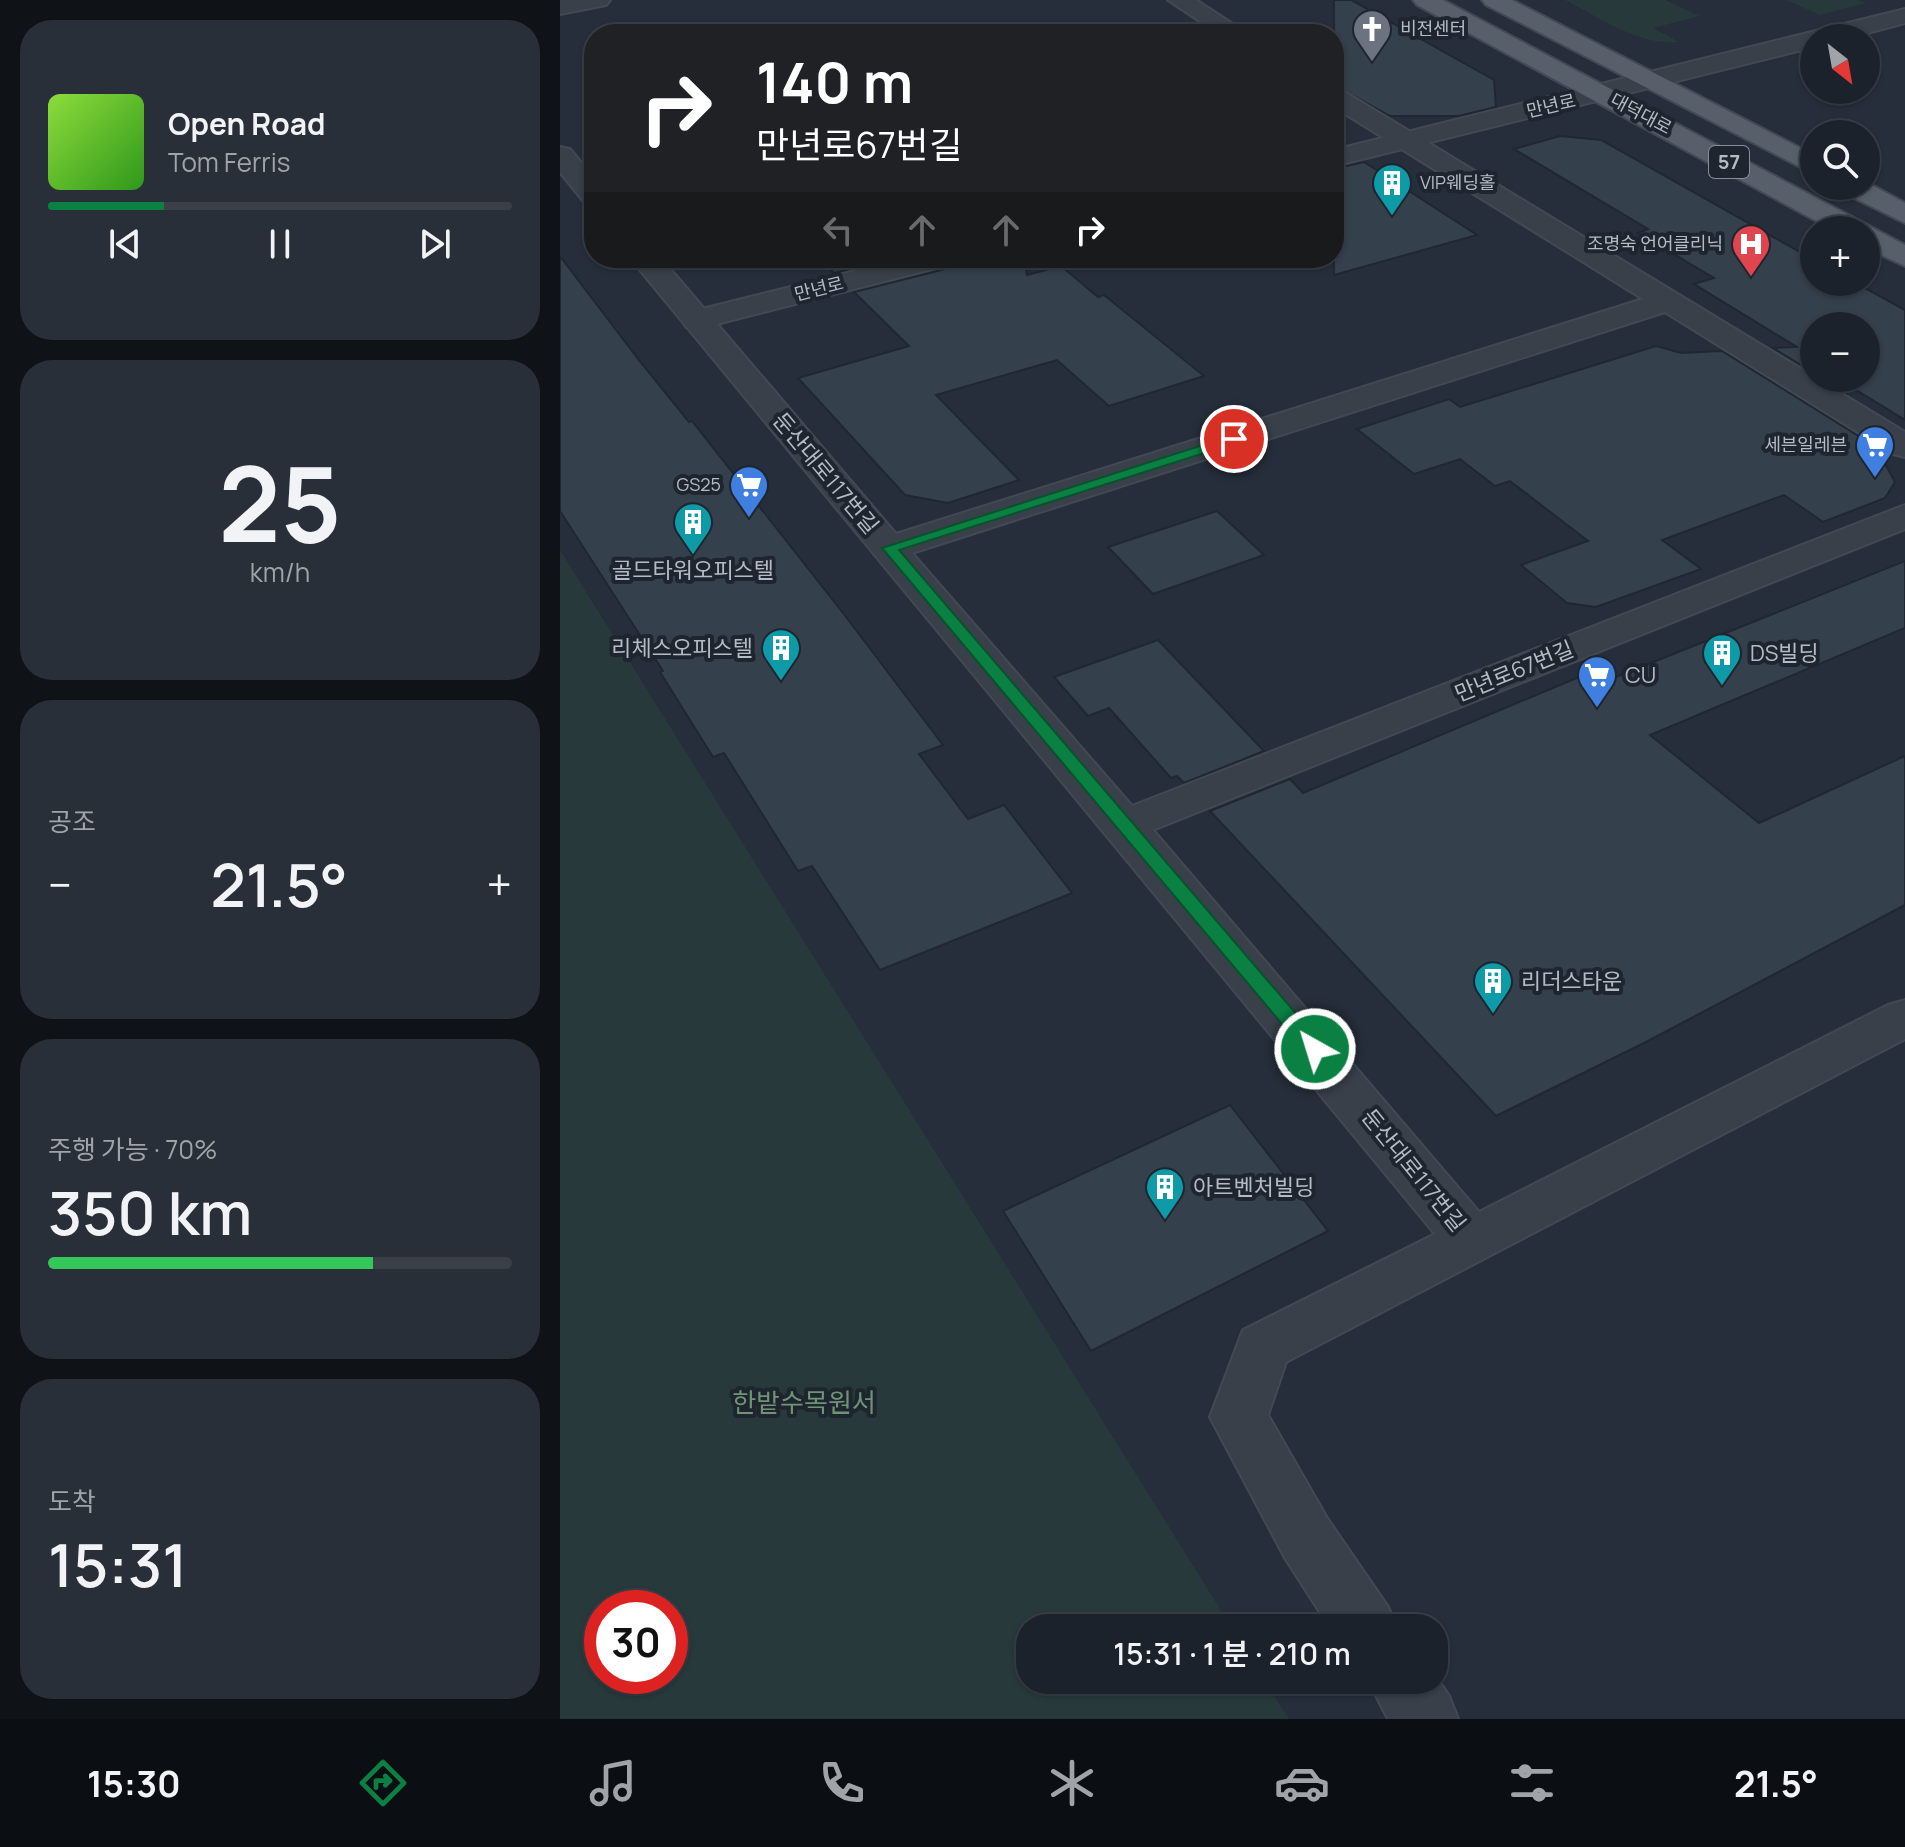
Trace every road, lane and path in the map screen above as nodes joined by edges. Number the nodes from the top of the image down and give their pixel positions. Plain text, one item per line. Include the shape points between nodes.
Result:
1 (598, 0) edge
2 (1180, 0) edge
3 (1425, 0) edge
4 (1494, 0) edge
5 (560, 7) edge
6 (1905, 16) edge
7 (1219, 24) edge
8 (1874, 24) edge
9 (1800, 44) edge
10 (1652, 81) junction
11 (1602, 94) junction
12 (1344, 102) edge
13 (1405, 140) junction
14 (1344, 155) edge
15 (1800, 159) edge
16 (1878, 200) edge
17 (1905, 214) edge
18 (1829, 216) edge
19 (1880, 244) edge
20 (1905, 257) edge
21 (653, 268) edge
22 (902, 268) edge
23 (1669, 301) junction
24 (697, 320) junction
25 (1905, 447) edge
26 (1905, 516) edge
27 (890, 548) junction
28 (1123, 826) junction
29 (1905, 1018) edge
30 (1470, 1239) junction
31 (1357, 1614) edge
32 (1409, 1694) edge
33 (1426, 1719) edge

1 - 5 street
2 - 7 street
3 - 11 main road, 대덕대로 / 57
4 - 10 main road, 대덕대로 / 57
6 - 8 street
9 - 10 street, 만년로
10 - 11 street, 만년로
10 - 15 main road, 대덕대로 / 57
11 - 13 street, 만년로
11 - 18 main road, 대덕대로 / 57
12 - 13 street
13 - 14 street, 만년로
13 - 23 street
16 - 17 main road
19 - 20 main road
21 - 24 street, 둔산대로117번길
22 - 24 street, 만년로
23 - 25 street
23 - 27 street
24 - 27 street, 둔산대로117번길
26 - 28 street, 만년로67번길
27 - 28 street, 둔산대로117번길
28 - 30 street, 둔산대로117번길
29 - 30 street, 둔산대로117번길
30 - 31 street, 둔산대로117번길 via 1263,1347 1239,1417 1306,1538
32 - 33 street

